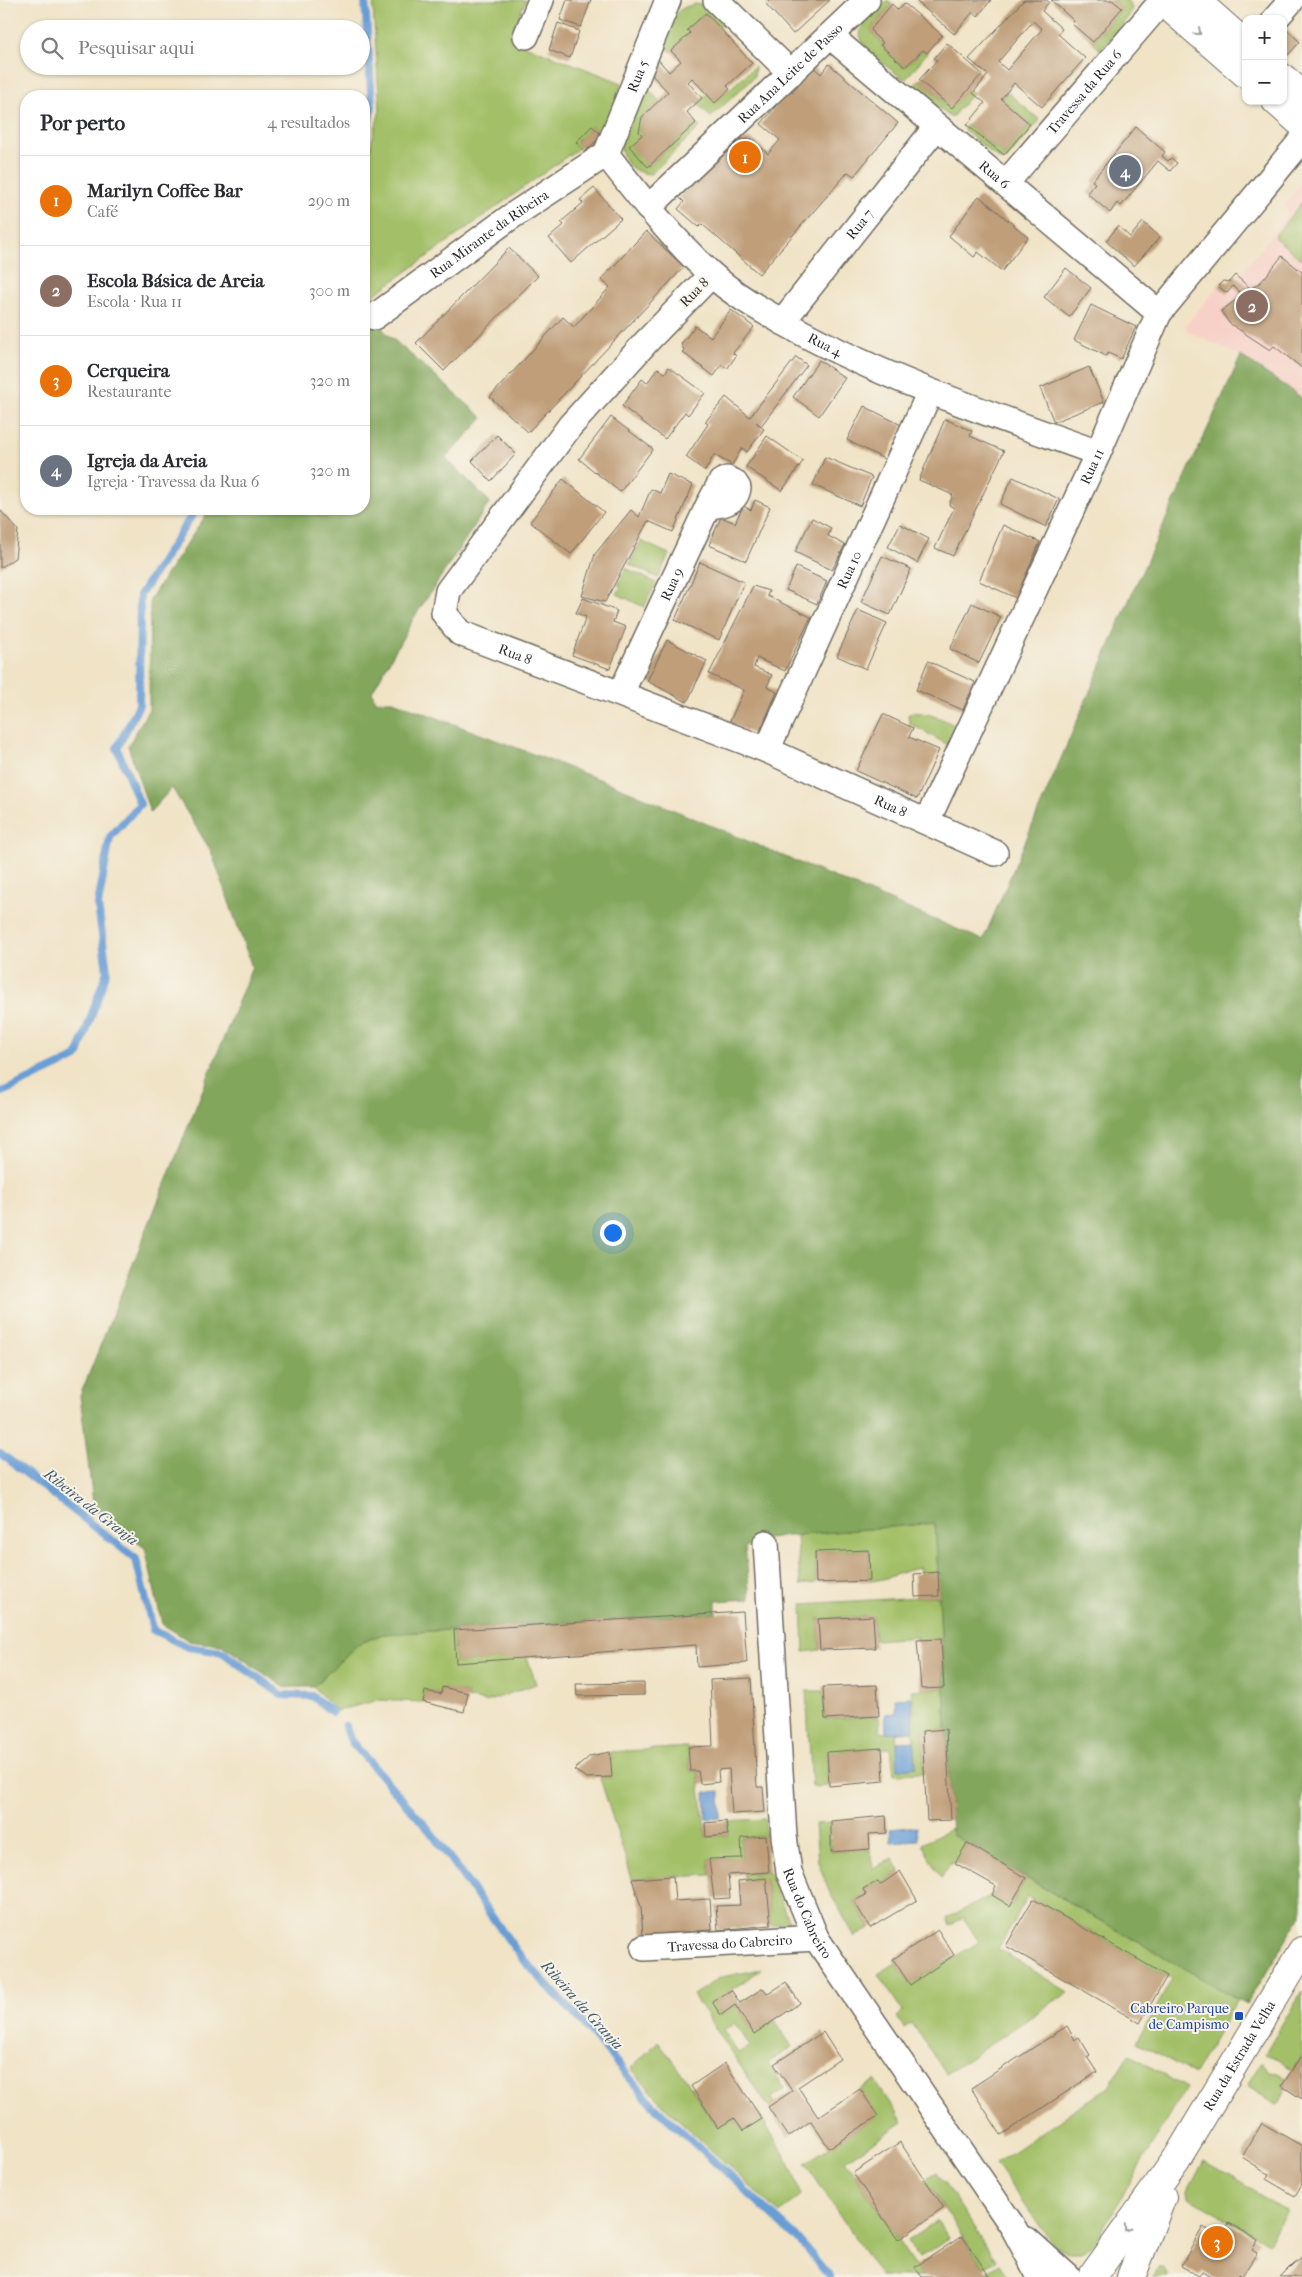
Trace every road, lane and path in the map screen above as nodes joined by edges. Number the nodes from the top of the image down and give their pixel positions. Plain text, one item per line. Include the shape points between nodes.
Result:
1 (540, 0) edge
2 (668, 0) edge
3 (716, 0) edge
4 (867, 0) edge
5 (1161, 0) edge
6 (1194, 0) edge
7 (1292, 0) edge
8 (1279, 15) edge
9 (526, 36) dead end
10 (830, 36) junction
11 (1242, 57) edge
12 (1242, 57) edge
13 (791, 73) junction
14 (1287, 82) edge
15 (1302, 95) edge
16 (1281, 105) edge
17 (1302, 124) edge
18 (937, 126) junction
19 (1302, 140) edge
20 (606, 154) junction
21 (1006, 183) junction
22 (648, 208) junction
23 (711, 275) junction
24 (1159, 313) junction
25 (374, 317) dead end
26 (782, 322) junction
27 (930, 392) junction
28 (1098, 453) junction
29 (726, 479) dead end
30 (621, 693) junction
31 (767, 750) junction
32 (927, 821) junction
33 (995, 853) dead end
34 (766, 1543) dead end
35 (816, 1938) junction
36 (644, 1948) dead end
37 (1302, 1951) edge
38 (1176, 2160) junction
39 (1013, 2227) junction
40 (1040, 2277) edge
41 (1068, 2277) edge
42 (1092, 2277) edge
43 (1131, 2277) edge

1 - 9 street
2 - 20 street, Rua 5
3 - 13 street
4 - 10 street, Rua Ana Leite de Passo
5 -> 12 street
5 - 21 street, Travessa da Rua 6
6 - 11 street
7 - 8 street
10 - 13 street, Rua Ana Leite de Passo
10 - 18 street, Rua 6
13 - 22 street, Rua Ana Leite de Passo
14 - 15 street
16 - 17 street
18 - 21 street, Rua 6
18 - 26 street, Rua 7
19 - 24 street, Rua 11
20 - 22 street, Rua 4
20 - 25 street, Rua Mirante da Ribeira via 509,218
21 - 24 street, Rua 6
22 - 23 street, Rua 4
23 - 26 street, Rua 4
23 - 30 street, Rua 8 via 570,426 448,591 444,613 460,633
24 - 28 street, Rua 11
26 - 27 street, Rua 4 via 835,350
27 - 28 street, Rua 4
27 - 31 street, Rua 10
28 - 32 street, Rua 11
29 - 30 street, Rua 9 via 708,506
30 - 31 street, Rua 8
31 - 32 street, Rua 8
32 - 33 street, Rua 8
34 - 35 street, Rua do Cabreiro via 788,1872
35 - 36 street, Travessa do Cabreiro
35 - 39 street, Rua do Cabreiro
37 - 38 street, Rua da Estrada Velha
38 -> 42 street, Rua da Estrada Velha
38 - 43 street, Rua da Estrada Velha
39 - 40 street
39 - 41 street

